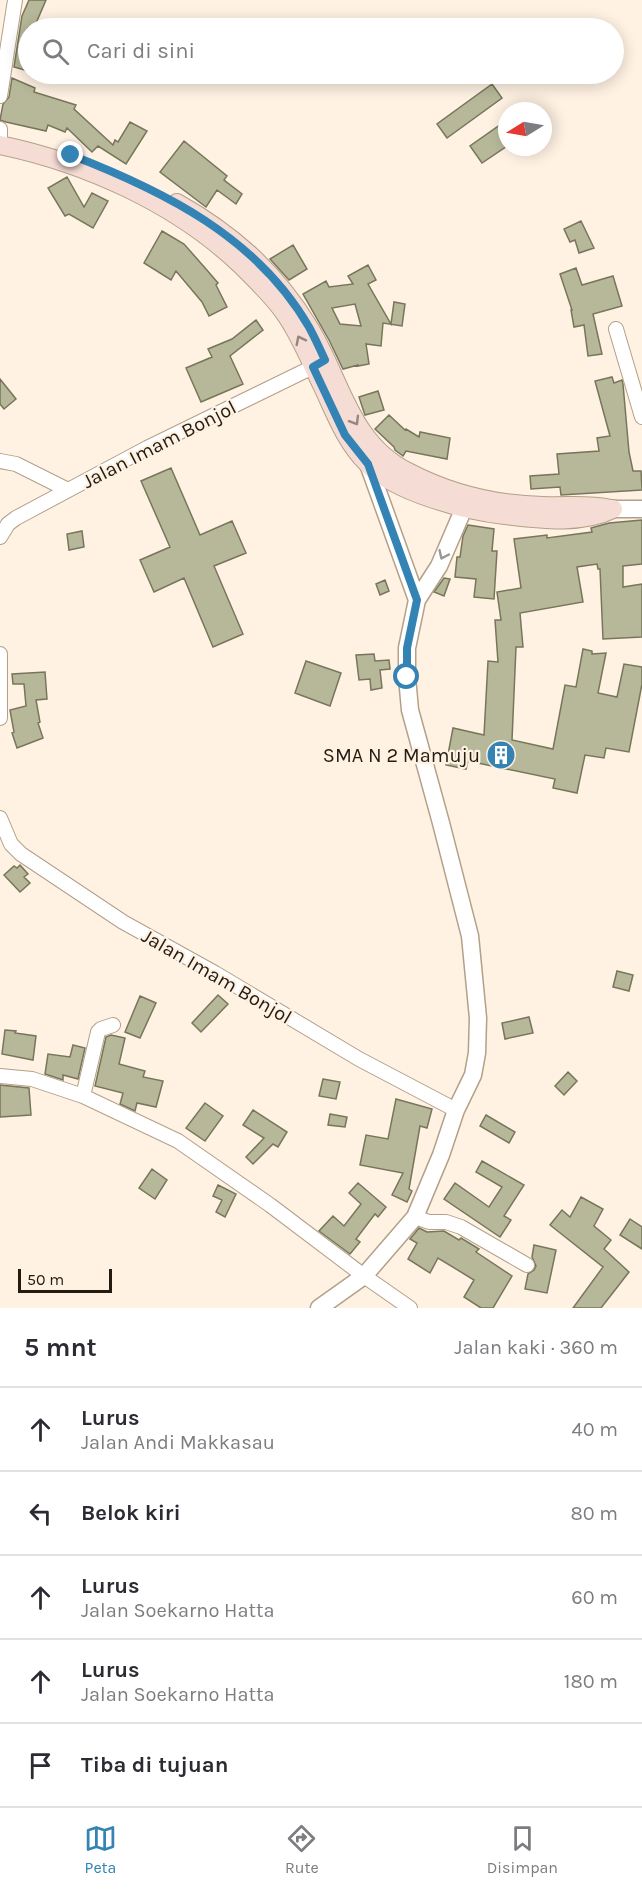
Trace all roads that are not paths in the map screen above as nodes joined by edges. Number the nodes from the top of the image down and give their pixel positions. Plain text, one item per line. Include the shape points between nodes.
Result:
1 (15, 0) edge
2 (0, 96) edge
3 (0, 137) edge
4 (616, 328) dead end
5 (319, 364) junction
6 (642, 417) edge
7 (0, 461) edge
8 (368, 464) junction
9 (68, 490) junction
10 (469, 503) junction
11 (613, 509) joint
12 (642, 509) edge
13 (0, 537) edge
14 (417, 600) junction
15 (0, 654) edge
16 (0, 718) edge
17 (0, 818) edge
18 (113, 1025) dead end
19 (0, 1076) edge
20 (84, 1096) junction
21 (456, 1110) junction
22 (415, 1217) junction
23 (527, 1265) dead end
24 (364, 1276) junction
25 (319, 1308) edge
26 (410, 1308) edge

1 - 2 street
3 - 5 main road via 140,195 222,248 267,292
4 - 6 street
5 - 8 main road via 345,435
5 - 9 street, Jalan Imam Bonjol
5 -> 10 main road via 379,454
7 - 9 street via 16,464
8 - 10 main road via 395,482 436,500
8 - 14 street
9 - 13 street, Jalan Imam Bonjol via 16,518
10 - 11 main road via 500,514 550,519 588,518
10 -> 14 street via 439,566
11 - 12 street
14 - 21 street via 407,648 410,710 470,936 478,1018 479,1045 473,1075
15 - 16 street
17 - 21 street, Jalan Imam Bonjol via 11,844 21,854 123,922 359,1059
18 - 20 street via 98,1032
19 - 20 street via 32,1080
20 - 24 street via 178,1141
21 - 22 street
22 - 23 street via 461,1227
22 - 24 street
24 - 25 street
24 - 26 street

